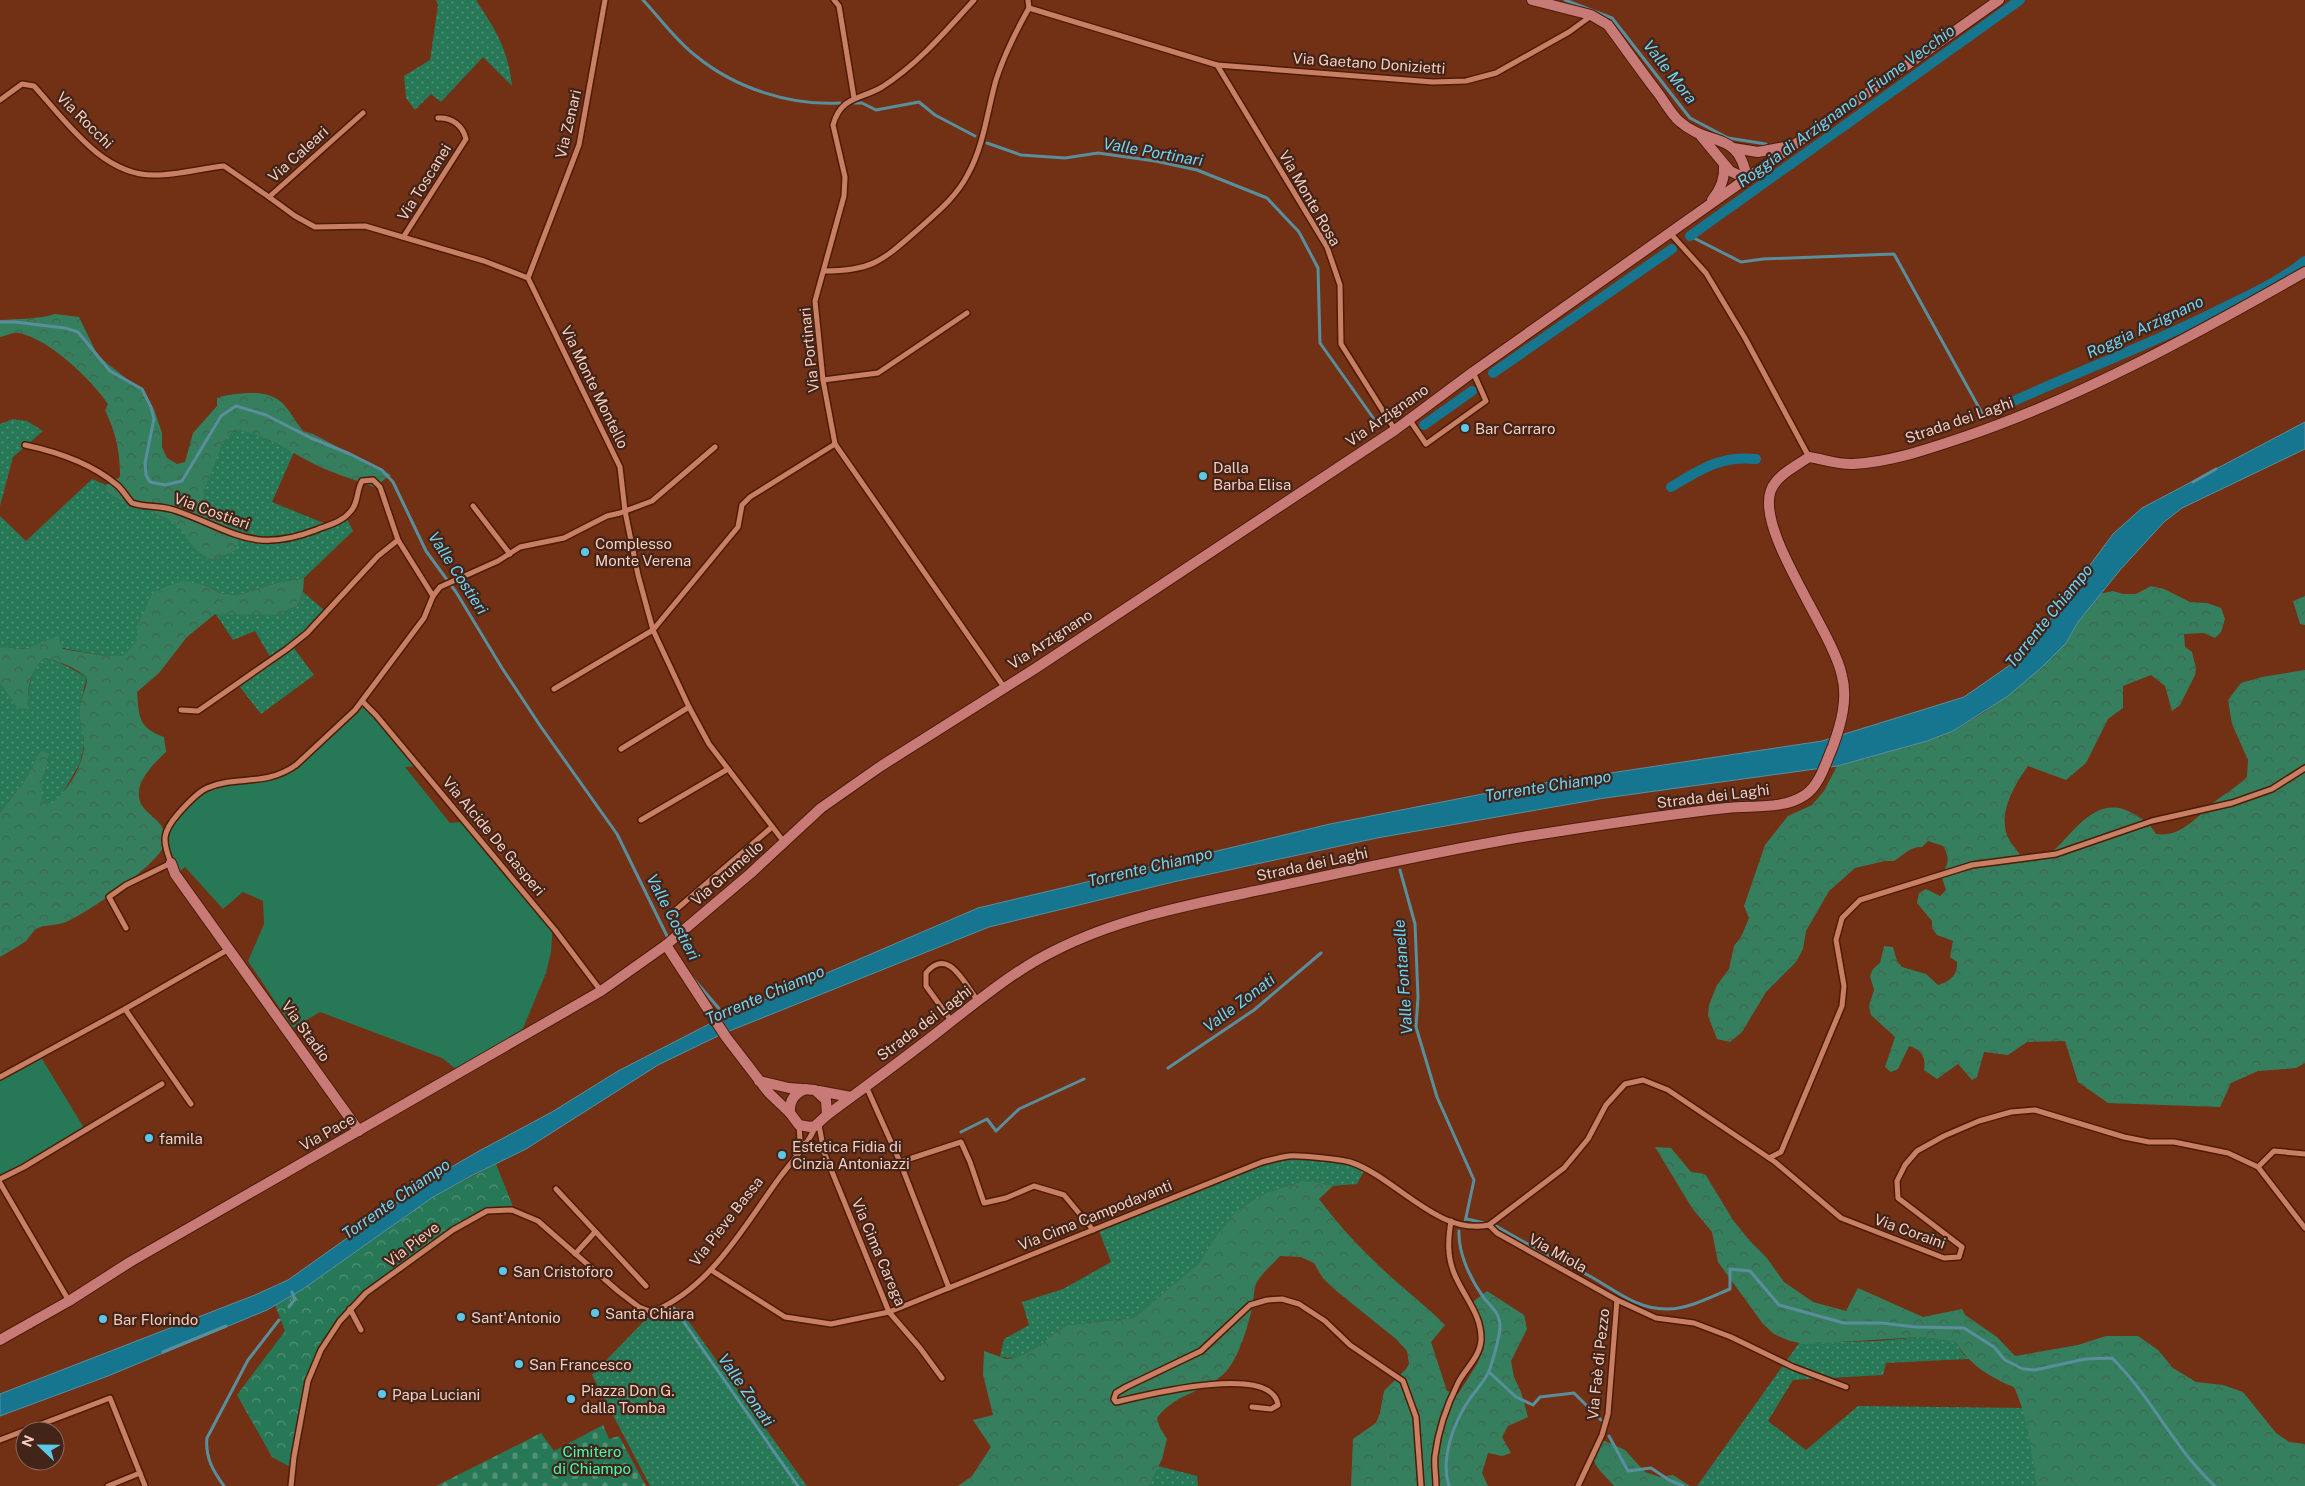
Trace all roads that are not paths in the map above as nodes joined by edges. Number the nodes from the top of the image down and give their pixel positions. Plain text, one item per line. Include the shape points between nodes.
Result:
1 (605, 0) edge
2 (834, 0) edge
3 (974, 0) edge
4 (1028, 0) edge
5 (1536, 0) edge
6 (2000, 0) edge
7 (1029, 8) junction
8 (1591, 16) junction
9 (1217, 65) junction
10 (854, 98) junction
11 (0, 100) edge
12 (363, 113) dead end
13 (438, 118) dead end
14 (1701, 136) junction
15 (1796, 144) junction
16 (1733, 148) junction
17 (1724, 165) junction
18 (1747, 179) junction
19 (269, 197) junction
20 (1707, 206) junction
21 (1670, 232) junction
22 (404, 236) junction
23 (824, 271) junction
24 (2305, 272) edge
25 (528, 278) junction
26 (967, 313) dead end
27 (1472, 372) junction
28 (823, 380) junction
29 (1409, 419) junction
30 (1395, 430) junction
31 (835, 444) junction
32 (25, 445) dead end
33 (715, 447) dead end
34 (1808, 457) junction
35 (473, 506) dead end
36 (625, 511) junction
37 (398, 540) junction
38 (510, 554) junction
39 (433, 596) junction
40 (653, 630) junction
41 (1004, 687) junction
42 (554, 689) dead end
43 (362, 701) junction
44 (689, 707) junction
45 (181, 710) dead end
46 (621, 749) dead end
47 (2305, 768) edge
48 (728, 769) junction
49 (641, 820) dead end
50 (772, 827) junction
51 (784, 842) junction
52 (171, 863) junction
53 (671, 914) dead end
54 (126, 928) dead end
55 (666, 945) junction
56 (229, 949) junction
57 (601, 991) junction
58 (978, 1001) junction
59 (124, 1009) junction
60 (952, 1022) junction
61 (0, 1077) edge
62 (759, 1081) junction
63 (162, 1084) dead end
64 (866, 1086) junction
65 (811, 1090) junction
66 (851, 1097) junction
67 (191, 1104) dead end
68 (790, 1113) junction
69 (827, 1115) junction
70 (799, 1125) junction
71 (817, 1125) junction
72 (359, 1132) junction
73 (805, 1144) junction
74 (824, 1152) junction
75 (2305, 1154) edge
76 (793, 1158) junction
77 (1769, 1158) junction
78 (900, 1162) junction
79 (2258, 1167) junction
80 (0, 1179) edge
81 (0, 1183) edge
82 (556, 1189) dead end
83 (1451, 1221) junction
84 (1489, 1224) junction
85 (2305, 1228) edge
86 (1093, 1230) junction
87 (595, 1232) junction
88 (575, 1254) junction
89 (712, 1270) junction
90 (646, 1286) dead end
91 (949, 1288) junction
92 (1617, 1300) junction
93 (69, 1301) junction
94 (350, 1309) junction
95 (652, 1312) joint
96 (889, 1312) junction
97 (361, 1330) dead end
98 (0, 1340) edge
99 (942, 1378) dead end
100 (1846, 1387) dead end
101 (1252, 1407) dead end
102 (0, 1440) edge
103 (140, 1473) junction
104 (108, 1486) edge
105 (145, 1486) edge
106 (291, 1486) edge
107 (1420, 1486) edge
108 (1436, 1486) edge
109 (1578, 1486) edge

1 - 25 street, Via Zenari via 579,145
2 - 10 street via 839,6
3 - 10 street, Via Portinari via 922,57 880,88
4 - 7 street
5 - 8 street
6 - 15 street, Via Arzignano
7 - 9 street, Via Gaetano Donizietti
7 - 23 street via 1004,59 980,148 968,175 951,198 887,256 858,269
8 - 9 street, Via Gaetano Donizietti via 1496,73 1466,81 1433,82
8 - 14 street via 1608,25 1679,121
9 - 30 street, Via Monte Rosa via 1327,247 1340,285 1341,344
10 - 23 street, Via Portinari via 842,106 832,125 845,177 844,196
11 - 19 street, Via Rocchi via 22,84 34,86 100,156 120,168 156,176 224,166
12 - 19 street, Via Caleari
13 - 22 street, Via Toscanei via 449,119 461,126 466,139
14 - 16 street
14 - 17 street
15 - 16 street via 1758,152
15 - 18 street, Via Arzignano
16 - 18 street via 1743,159
17 - 18 street
17 - 20 street via 1722,184
18 - 20 street, Via Arzignano
19 - 22 street, Via Caleari via 315,227 365,226
20 - 21 street, Via Arzignano
21 - 27 street, Via Arzignano
21 - 34 street via 1706,273 1745,338
22 - 25 street, Via Toscanei
23 - 28 street, Via Portinari via 815,301
24 - 34 street, Strada dei Laghi via 2205,329 1996,426 1914,454 1852,465
25 - 36 street, Via Monte Montello via 620,466
26 - 28 street via 878,373
27 - 29 street, Via Arzignano
27 - 29 street via 1486,402 1426,444
28 - 31 street, Via Portinari
29 - 30 street, Via Arzignano
30 - 41 street, Via Arzignano
31 - 40 street via 742,505 738,527
31 - 41 street, Via Portinari
32 - 37 street, Via Costieri via 73,458 93,468 119,487 132,503 177,510 253,540 270,541 305,535 343,518 355,506 357,488 362,481 373,480 380,487
33 - 36 street via 652,501
34 - 58 street, Strada dei Laghi via 1772,488 1773,526 1832,649 1842,674 1845,698 1838,731 1820,776 1806,794 1773,805 1730,807 1529,836 1169,910 1084,936 1021,969
35 - 38 street
36 - 38 street via 607,516 564,538 527,545
36 - 40 street, Via Monte Montello
37 - 39 street, Via Costieri
37 - 45 street via 378,556 330,610 287,649 198,712
38 - 39 street via 440,587
39 - 43 street via 424,618
40 - 42 street
40 - 44 street, Via Monte Montello
41 - 51 street, Via Arzignano via 820,808
43 - 52 street via 324,740 285,773 206,788 168,825 164,837
43 - 57 street, Via Alcide De Gasperi via 555,930
44 - 46 street
44 - 48 street, Via Monte Montello via 709,744
47 - 77 street via 2272,789 2232,803 2152,821 2056,854 1972,865 1860,900 1842,918 1836,940 1844,986 1842,1006 1781,1152
48 - 49 street
48 - 50 street, Via Monte Montello
50 - 51 street, Via Monte Montello
50 - 53 street
51 - 55 street, Via Grumello
52 - 54 street via 109,897
52 - 56 street, Via Stadio via 175,874
55 - 57 street, Via Pace
55 - 62 street
56 - 59 street
56 - 72 street, Via Stadio
57 - 72 street, Via Pace
58 - 60 street, Strada dei Laghi
58 - 60 street via 950,964 933,964 926,973 926,986
59 - 61 street
59 - 67 street
60 - 64 street, Strada dei Laghi
62 - 65 street
62 - 68 street
63 - 80 street
64 - 66 street, Strada dei Laghi
64 - 78 street
65 - 66 street
65 - 68 street via 793,1097
65 - 69 street via 826,1100
66 - 69 street, Strada dei Laghi
68 - 70 street
69 - 71 street, Via Pieve Bassa
70 - 71 street via 810,1128
70 - 76 street, Via Pieve Bassa via 800,1140
71 - 73 street, Via Pieve Bassa
71 - 74 street, Via Cima Carega
72 - 93 street, Via Pace via 130,1262
73 - 74 street via 814,1144
73 - 76 street, Via Pieve Bassa
74 - 96 street, Via Cima Carega
75 - 79 street via 2274,1151
76 - 89 street, Via Pieve Bassa
77 - 79 street, Via Coraini via 1841,1218 1944,1258 1959,1257 1962,1247 1898,1198 1897,1181 1917,1151 1979,1121 2011,1112 2035,1110 2124,1137 2174,1142 2228,1153
77 - 84 street, Via Coraini via 1668,1090 1643,1080 1625,1084 1606,1105 1588,1139 1564,1168
78 - 86 street via 961,1142 984,1203 1034,1186 1064,1195
78 - 91 street
79 - 85 street
81 - 93 street
82 - 87 street
83 - 84 street, Via Cima Campodavanti via 1476,1227
83 - 86 street, Via Cima Campodavanti via 1426,1210 1387,1180 1349,1162 1290,1156 1262,1162
83 - 108 street via 1448,1237 1454,1274 1480,1323 1481,1342 1471,1366 1459,1381 1440,1429 1435,1456
84 - 92 street, Via Miola via 1497,1233
86 - 91 street, Via Cima Campodavanti
87 - 88 street
87 - 90 street
88 - 94 street, Via Pieve via 538,1222 512,1210 487,1211 432,1245 366,1293
88 - 95 street, Via Pieve via 639,1308
89 - 95 street, Via Pieve Bassa via 672,1304
89 - 96 street, Via Cima Campodavanti via 785,1317 831,1324
91 - 96 street, Via Cima Campodavanti
92 - 100 street, Via Miola via 1656,1318 1694,1323 1731,1337 1793,1367
92 - 109 street, Via Faè di Pezzo via 1608,1414 1602,1435
93 - 98 street, Via Pace
94 - 97 street
94 - 106 street, Via Pieve via 321,1350 308,1380
96 - 99 street, Via Cima Carega
101 - 107 street via 1271,1410 1278,1405 1270,1393 1230,1382 1188,1386 1116,1402 1114,1399 1126,1387 1201,1351 1250,1305 1282,1299 1299,1304 1325,1321 1350,1345 1403,1381 1416,1417
102 - 103 street via 110,1398
103 - 104 street
103 - 105 street

